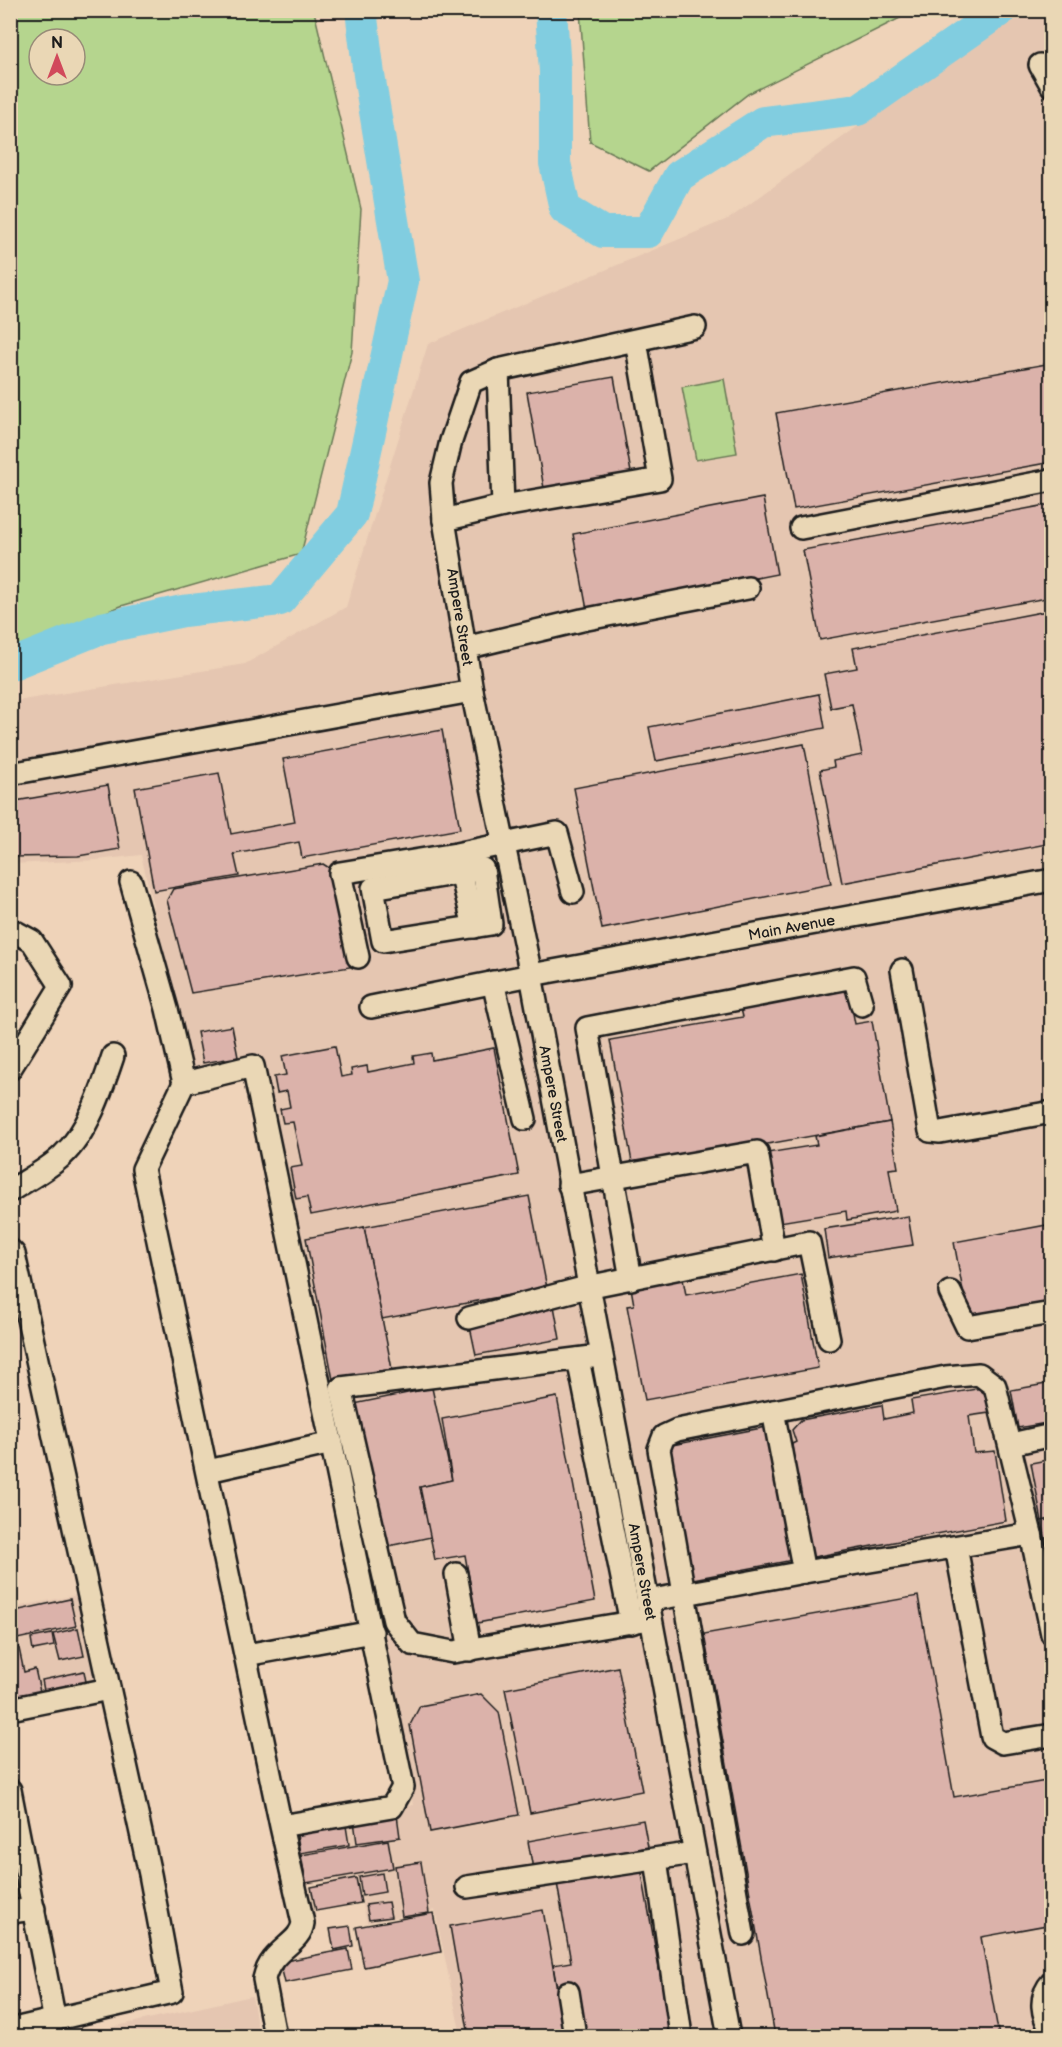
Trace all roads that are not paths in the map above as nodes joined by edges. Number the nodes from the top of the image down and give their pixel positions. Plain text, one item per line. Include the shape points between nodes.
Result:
1 (1040, 65) dead end
2 (1052, 86) edge
3 (695, 327) dead end
4 (636, 341) junction
5 (498, 370) junction
6 (1052, 480) edge
7 (503, 506) junction
8 (444, 520) junction
9 (801, 528) dead end
10 (748, 588) dead end
11 (465, 648) junction
12 (472, 691) junction
13 (10, 774) edge
14 (505, 842) junction
15 (459, 863) junction
16 (1052, 880) edge
17 (131, 882) dead end
18 (573, 892) dead end
19 (10, 929) edge
20 (358, 957) dead end
21 (902, 970) dead end
22 (531, 975) junction
23 (493, 982) junction
24 (862, 1005) dead end
25 (371, 1007) dead end
26 (113, 1056) dead end
27 (10, 1069) edge
28 (184, 1083) junction
29 (1052, 1112) edge
30 (525, 1119) dead end
31 (613, 1177) junction
32 (569, 1185) junction
33 (10, 1191) edge
34 (10, 1250) edge
35 (774, 1250) junction
36 (632, 1279) junction
37 (588, 1287) junction
38 (950, 1292) dead end
39 (18, 1310) edge
40 (1052, 1313) edge
41 (469, 1318) dead end
42 (829, 1339) dead end
43 (600, 1356) junction
44 (578, 1359) junction
45 (773, 1411) junction
46 (1052, 1436) edge
47 (332, 1443) junction
48 (1011, 1444) junction
49 (208, 1471) junction
50 (1031, 1534) junction
51 (956, 1547) junction
52 (804, 1572) junction
53 (456, 1574) dead end
54 (686, 1594) junction
55 (643, 1614) junction
56 (372, 1632) junction
57 (1052, 1634) edge
58 (470, 1650) junction
59 (246, 1655) junction
60 (109, 1689) junction
61 (10, 1709) edge
62 (1052, 1735) edge
63 (10, 1790) edge
64 (281, 1826) junction
65 (694, 1853) junction
66 (656, 1859) junction
67 (467, 1887) dead end
68 (34, 1909) junction
69 (10, 1912) edge
70 (743, 1934) dead end
71 (1052, 1982) edge
72 (568, 1992) dead end
73 (55, 2021) junction
74 (10, 2030) edge
75 (1052, 2031) edge
76 (275, 2037) edge
77 (575, 2037) edge
78 (681, 2037) edge
79 (729, 2037) edge

1 - 2 street
3 - 4 street, Ampere Street
4 - 5 street, Ampere Street
4 - 7 street via 660,479
5 - 7 street
5 - 8 street, Ampere Street via 471,382 441,483
6 - 9 street
7 - 8 street
8 - 11 street, Ampere Street
10 - 11 street via 582,620
11 - 12 street, Ampere Street
12 - 13 street
12 - 14 street, Ampere Street
14 - 15 street
14 - 18 street via 557,833
14 - 22 street, Ampere Street
15 - 15 street via 474,927 382,941 373,888
15 - 20 street via 340,873
16 - 22 street, Main Avenue
17 - 28 street
19 - 27 street via 32,941 61,986
21 - 29 street via 930,1131
22 - 23 street, Main Avenue
22 - 32 street, Ampere Street
23 - 25 street, Main Avenue
23 - 30 street
24 - 31 street via 854,977 587,1028
26 - 33 street via 103,1088 62,1156
28 - 47 street via 253,1066
28 - 49 street via 143,1169
31 - 32 street
31 - 35 street via 757,1152
31 - 36 street
32 - 37 street, Ampere Street
34 - 39 street via 14,1254
35 - 36 street
35 - 42 street via 809,1242
36 - 37 street
37 - 41 street
37 - 43 street, Ampere Street
38 - 40 street via 966,1327
39 - 60 street
43 - 44 street
43 - 55 street, Ampere Street
44 - 55 street
44 - 58 street via 341,1388 394,1621 412,1644 453,1652
45 - 48 street via 979,1374 995,1386
45 - 52 street
45 - 54 street via 664,1436 659,1449
46 - 48 street
47 - 49 street
47 - 56 street
48 - 50 street
49 - 59 street
50 - 51 street
50 - 57 street
51 - 52 street
51 - 62 street via 992,1737 1003,1743
52 - 54 street
53 - 58 street
54 - 55 street
54 - 70 street
55 - 58 street
55 - 65 street, Ampere Street
56 - 59 street
56 - 64 street via 403,1787 392,1807
59 - 64 street
60 - 61 street
60 - 73 street via 172,1992
63 - 68 street
64 - 76 street via 303,1923 300,1935 278,1952 264,1979
65 - 66 street
65 - 79 street, Ampere Street
66 - 67 street
66 - 78 street
68 - 69 street
68 - 73 street
71 - 75 street via 1043,1997 1042,2009
72 - 77 street
73 - 74 street

